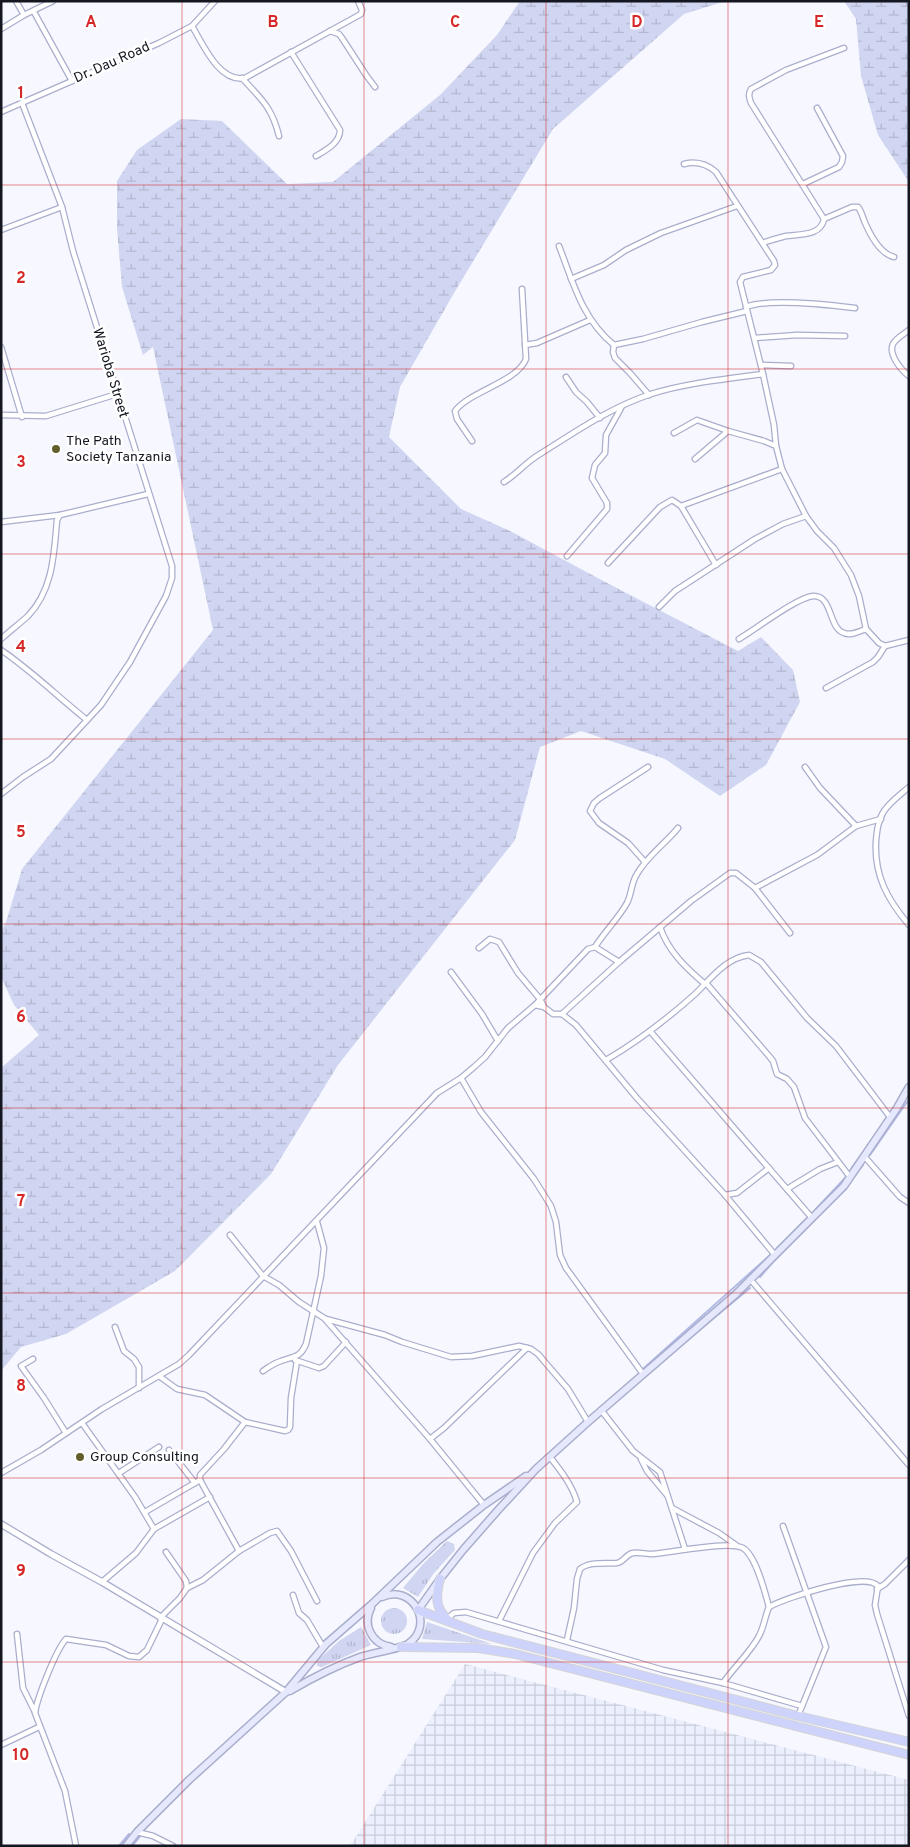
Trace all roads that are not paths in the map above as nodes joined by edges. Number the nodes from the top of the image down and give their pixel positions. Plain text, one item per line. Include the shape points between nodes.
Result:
1 (16, 1) edge
2 (53, 1) edge
3 (214, 1) edge
4 (358, 1) edge
5 (34, 12) junction
6 (24, 15) junction
7 (192, 26) junction
8 (1, 29) edge
9 (330, 31) junction
10 (844, 48) dead end
11 (291, 52) junction
12 (242, 78) junction
13 (72, 81) junction
14 (375, 87) dead end
15 (22, 103) junction
16 (817, 108) dead end
17 (1, 112) edge
18 (279, 136) dead end
19 (316, 156) dead end
20 (684, 164) dead end
21 (802, 184) junction
22 (737, 206) junction
23 (62, 207) junction
24 (824, 218) junction
25 (2, 228) edge
26 (762, 243) junction
27 (559, 246) dead end
28 (894, 258) dead end
29 (571, 278) junction
30 (522, 289) dead end
31 (855, 308) dead end
32 (746, 309) junction
33 (590, 320) junction
34 (909, 330) edge
35 (845, 336) dead end
36 (755, 338) junction
37 (525, 344) junction
38 (614, 344) junction
39 (1, 347) edge
40 (761, 365) junction
41 (791, 366) dead end
42 (763, 374) junction
43 (909, 376) edge
44 (566, 377) dead end
45 (117, 394) junction
46 (648, 395) junction
47 (621, 407) junction
48 (1, 415) edge
49 (22, 417) junction
50 (600, 418) junction
51 (728, 431) junction
52 (674, 433) dead end
53 (472, 441) dead end
54 (776, 446) junction
55 (695, 459) dead end
56 (782, 469) junction
57 (504, 482) dead end
58 (148, 494) junction
59 (681, 506) junction
60 (60, 515) junction
61 (806, 516) junction
62 (1, 522) edge
63 (568, 556) dead end
64 (608, 563) dead end
65 (716, 565) junction
66 (659, 607) dead end
67 (866, 629) junction
68 (1, 639) edge
69 (739, 639) dead end
70 (909, 640) edge
71 (885, 646) junction
72 (1, 650) edge
73 (826, 688) dead end
74 (87, 720) junction
75 (648, 767) dead end
76 (805, 767) dead end
77 (909, 787) edge
78 (1, 794) edge
79 (881, 819) junction
80 (856, 826) junction
81 (678, 828) dead end
82 (645, 862) junction
83 (754, 888) junction
84 (909, 924) edge
85 (660, 927) junction
86 (790, 933) dead end
87 (595, 947) junction
88 (479, 948) dead end
89 (619, 962) junction
90 (451, 972) dead end
91 (706, 983) junction
92 (540, 999) junction
93 (535, 1005) junction
94 (544, 1007) junction
95 (562, 1014) junction
96 (650, 1031) junction
97 (498, 1042) junction
98 (606, 1060) junction
99 (461, 1078) junction
100 (908, 1092) edge
101 (890, 1117) junction
102 (864, 1156) junction
103 (838, 1162) junction
104 (769, 1168) junction
105 (850, 1177) junction
106 (787, 1189) junction
107 (725, 1195) junction
108 (909, 1203) edge
109 (812, 1218) junction
110 (317, 1222) junction
111 (230, 1235) dead end
112 (775, 1254) junction
113 (263, 1276) junction
114 (750, 1279) junction
115 (312, 1311) junction
116 (324, 1318) junction
117 (115, 1327) dead end
118 (346, 1342) junction
119 (527, 1348) junction
120 (33, 1360) dead end
121 (294, 1360) junction
122 (263, 1371) dead end
123 (643, 1374) junction
124 (159, 1376) junction
125 (139, 1388) junction
126 (601, 1410) junction
127 (245, 1422) junction
128 (588, 1422) junction
129 (82, 1424) junction
130 (66, 1434) junction
131 (430, 1439) junction
132 (159, 1448) dead end
133 (169, 1450) dead end
134 (550, 1457) junction
135 (640, 1457) junction
136 (908, 1464) edge
137 (536, 1469) junction
138 (1, 1473) edge
139 (119, 1473) junction
140 (197, 1482) junction
141 (668, 1496) junction
142 (210, 1497) junction
143 (484, 1505) junction
144 (672, 1508) junction
145 (145, 1512) junction
146 (1, 1524) edge
147 (784, 1526) dead end
148 (154, 1530) junction
149 (737, 1546) junction
150 (684, 1549) junction
151 (238, 1550) junction
152 (166, 1552) dead end
153 (909, 1560) edge
154 (440, 1578) junction
155 (102, 1582) junction
156 (187, 1588) junction
157 (878, 1588) junction
158 (807, 1593) junction
159 (293, 1595) dead end
160 (379, 1599) junction
161 (317, 1601) dead end
162 (372, 1604) junction
163 (769, 1607) junction
164 (418, 1610) junction
165 (161, 1618) junction
166 (447, 1619) junction
167 (499, 1621) junction
168 (462, 1628) junction
169 (18, 1634) dead end
170 (567, 1640) junction
171 (323, 1647) junction
172 (398, 1647) junction
173 (723, 1683) junction
174 (286, 1692) junction
175 (802, 1706) junction
176 (35, 1713) junction
177 (798, 1716) junction
178 (909, 1716) edge
179 (39, 1727) junction
180 (909, 1742) edge
181 (1, 1745) edge
182 (909, 1755) edge
183 (137, 1832) junction
184 (171, 1845) edge
185 (76, 1846) edge
186 (126, 1846) edge

1 - 6 street
2 - 5 street
3 - 7 street, Dr. Dau Road
4 - 9 street via 361,14
5 - 6 street
5 - 13 street
6 - 8 street
7 - 12 street via 217,65 232,78
7 - 13 street, Dr. Dau Road
9 - 11 street
9 - 14 street via 339,34
10 - 21 street via 786,70 749,93 751,103
11 - 12 street
11 - 19 street via 340,130 336,141
12 - 18 street via 272,113
13 - 15 street, Dr. Dau Road
15 - 17 street, Dr. Dau Road
15 - 23 street, Warioba Street
16 - 21 street via 843,156 842,162 839,167
20 - 22 street via 698,163 711,168
21 - 24 street
22 - 26 street
22 - 29 street via 667,231 626,250 604,265
23 - 25 street
23 - 45 street, Warioba Street
24 - 26 street via 819,228 810,233
24 - 28 street via 858,207 879,245
26 - 32 street via 775,266 743,277 740,287
27 - 29 street
29 - 33 street
30 - 37 street
31 - 32 street via 790,303 757,304
32 - 36 street
32 - 38 street via 643,339
33 - 37 street via 537,343
33 - 38 street
34 - 43 street via 892,346 892,353
35 - 36 street
36 - 40 street
37 - 53 street via 526,359 520,369 455,411
38 - 46 street via 615,358
39 - 49 street
40 - 41 street
40 - 42 street
42 - 46 street
42 - 54 street
44 - 50 street
45 - 49 street via 46,416
45 - 58 street, Warioba Street
46 - 47 street
47 - 50 street
47 - 63 street via 606,435 606,453 595,465 592,478 608,509
48 - 49 street
50 - 57 street via 537,455
51 - 52 street via 697,420
51 - 54 street
51 - 55 street
54 - 56 street
56 - 59 street
56 - 61 street
58 - 60 street
58 - 74 street, Warioba Street via 172,566 172,578 166,596 130,662
59 - 64 street via 672,500 660,507
59 - 65 street
60 - 62 street
60 - 68 street via 51,571 44,590 28,616
61 - 65 street via 769,531
61 - 67 street via 834,548 851,575
65 - 66 street via 675,591
67 - 69 street via 843,633 826,603 815,596 785,609
67 - 71 street
70 - 71 street
71 - 73 street via 873,662
72 - 74 street
74 - 78 street, Warioba Street via 51,760
75 - 82 street via 600,798 590,811
76 - 80 street
77 - 79 street via 893,800
79 - 80 street
79 - 84 street via 876,849 879,877
80 - 83 street via 818,855
81 - 82 street
82 - 87 street via 636,874 621,913
83 - 85 street via 736,873 730,873 696,896
83 - 86 street
85 - 89 street
85 - 91 street via 670,949
87 - 89 street
87 - 92 street via 588,949
88 - 92 street via 490,939 498,942
89 - 95 street
90 - 97 street
91 - 96 street
91 - 101 street via 735,959 749,955 754,957 836,1046
91 - 103 street via 773,1060 777,1074 794,1087 805,1118
92 - 93 street
92 - 94 street
93 - 94 street
93 - 97 street via 508,1028
94 - 95 street via 553,1014
95 - 98 street via 576,1025
96 - 98 street
96 - 104 street
97 - 99 street
98 - 107 street
99 - 110 street via 437,1093
99 - 123 street via 481,1112 554,1211 560,1255 566,1268
100 - 101 main road
101 - 102 main road
102 - 105 main road
102 - 108 street
103 - 105 street
103 - 106 street
104 - 106 street
104 - 107 street via 737,1192
105 - 109 main road
106 - 109 street
107 - 112 street
109 - 112 main road
110 - 113 street
110 - 115 street via 324,1248
111 - 113 street
112 - 114 main road
113 - 115 street
113 - 124 street via 189,1355
114 - 123 main road
114 - 136 street
115 - 116 street
115 - 121 street via 303,1351
116 - 118 street
116 - 119 street via 451,1357 519,1346
117 - 125 street via 124,1351 139,1367
118 - 121 street via 319,1368
118 - 131 street
119 - 128 street via 552,1369
119 - 131 street
120 - 130 street via 22,1366
121 - 122 street via 275,1363
121 - 127 street via 288,1430
123 - 126 main road
124 - 125 street
124 - 127 street via 176,1389 205,1395
125 - 129 street
126 - 128 main road
126 - 135 street
127 - 140 street
128 - 134 main road
129 - 130 street
129 - 139 street
130 - 138 street
131 - 143 street
132 - 139 street
133 - 140 street
134 - 137 main road
134 - 167 street via 564,1475 577,1502 555,1523 533,1553
135 - 141 street
135 - 141 street via 660,1472
137 - 143 main road
137 - 154 main road
139 - 145 street
140 - 142 street
140 - 145 street
141 - 144 street
142 - 148 street
142 - 151 street
143 - 160 main road via 437,1542
144 - 149 street
144 - 150 street
145 - 148 street
146 - 155 street
147 - 158 street
148 - 155 street via 136,1553
149 - 150 street
149 - 163 street via 750,1554
150 - 170 street via 635,1553 620,1562 582,1567 578,1572
151 - 156 street via 203,1580
151 - 161 street via 277,1531
152 - 156 street via 186,1581
153 - 157 street
154 - 164 main road
154 - 166 main road via 436,1600
155 - 165 street
156 - 165 street
157 - 158 street via 873,1583 842,1583
157 - 178 street via 877,1614
158 - 163 street via 780,1600
158 - 175 street via 826,1647
159 - 171 street via 299,1613
160 - 162 main road
160 - 164 main road via 386,1595 403,1596
162 - 171 main road
162 - 172 main road via 368,1612 369,1630 380,1644
163 - 173 street via 760,1635
164 - 168 main road
164 - 172 main road via 419,1631 414,1638
165 - 174 street
165 - 176 street via 147,1650 139,1657 106,1645 66,1639 56,1656
166 - 167 street via 460,1611
166 - 168 main road
167 - 170 street
168 - 177 main road
169 - 176 street via 23,1688
170 - 173 street via 663,1670
171 - 174 main road
172 - 174 main road via 359,1657
172 - 182 main road via 478,1648 515,1654
173 - 175 street
174 - 183 main road
175 - 177 street
176 - 179 street
177 - 180 main road
179 - 181 street
179 - 185 street via 60,1774
183 - 184 street
183 - 186 main road

